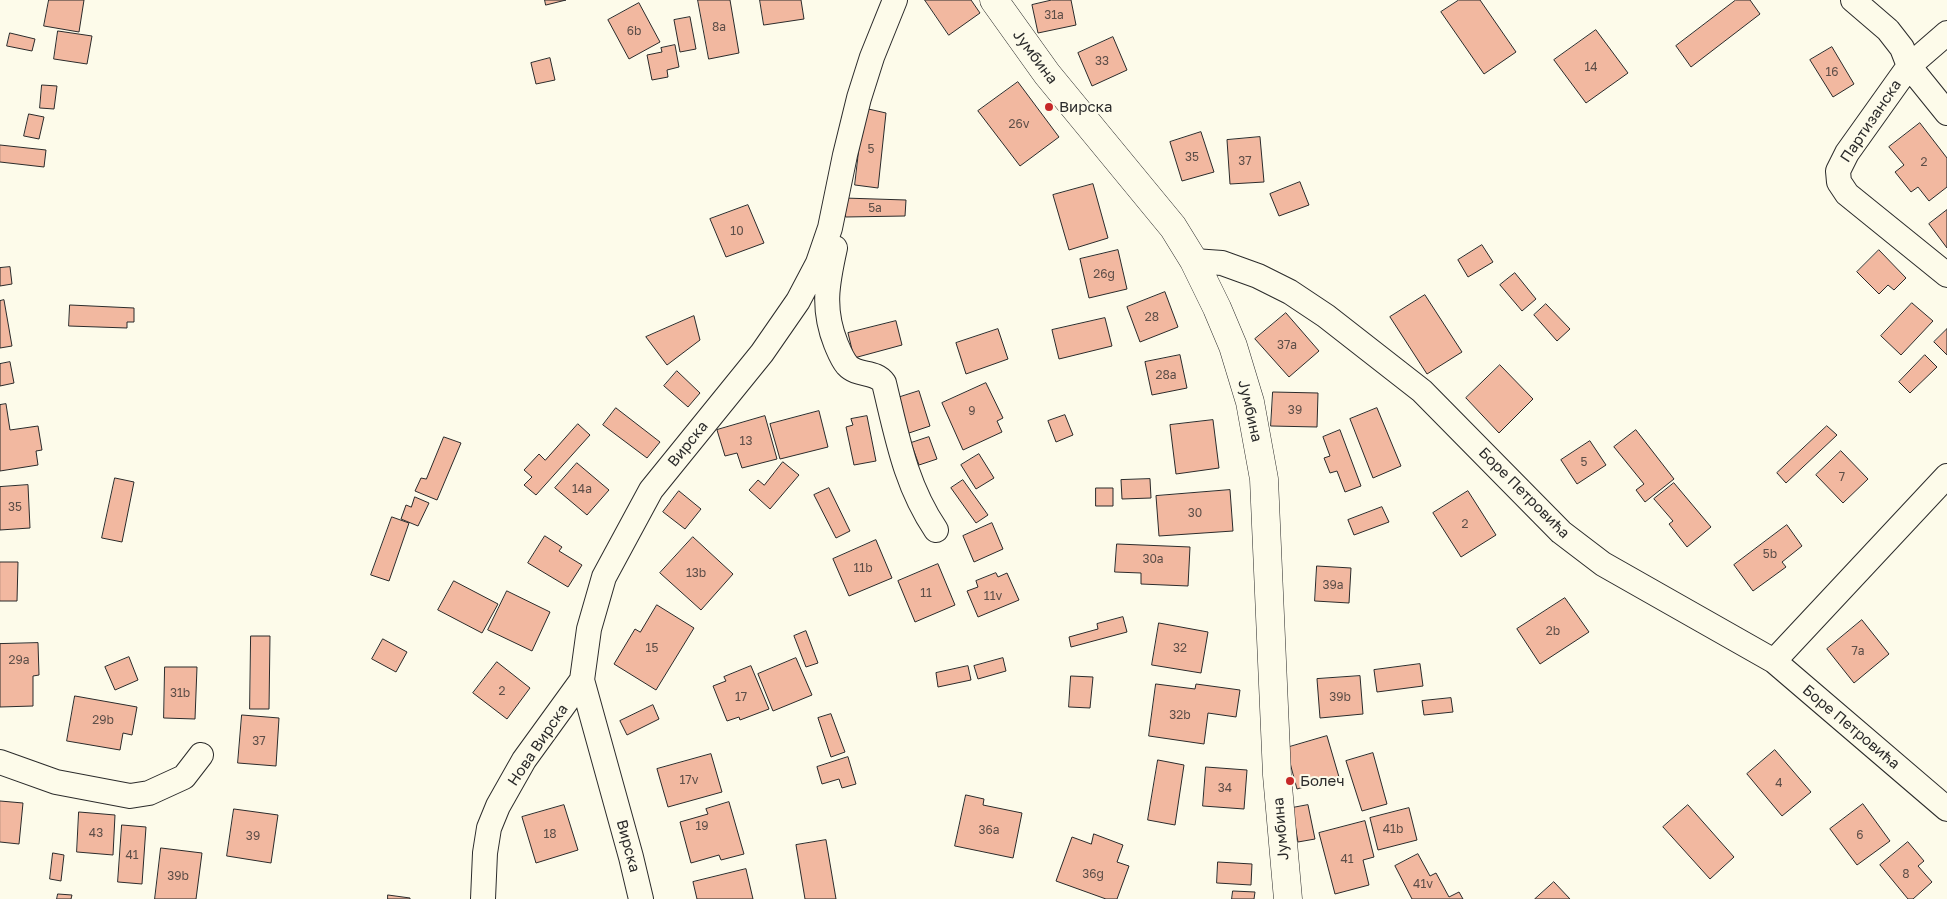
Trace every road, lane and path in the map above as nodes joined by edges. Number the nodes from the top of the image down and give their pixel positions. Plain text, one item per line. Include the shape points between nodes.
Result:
1 (994, 0) edge
2 (1854, 0) edge
3 (888, 3) edge
4 (1947, 33) edge
5 (1909, 66) junction
6 (1947, 113) edge
7 (830, 228) junction
8 (1194, 261) junction
9 (1947, 275) edge
10 (1947, 476) edge
11 (936, 530) dead end
12 (1774, 661) junction
13 (582, 680) junction
14 (201, 755) dead end
15 (0, 762) edge
16 (1947, 809) edge
17 (483, 899) edge
18 (641, 899) edge
19 (1288, 899) edge

1 - 8 street, Јумбина via 1047,74 1173,227
2 - 5 street, Партизанска via 1888,30 1902,48
3 - 7 street, Вирска via 859,98
4 - 5 street
5 - 6 street
5 - 9 street, Партизанска via 1847,153 1838,171 1839,182 1847,194
7 - 11 street via 836,237 826,301 830,330 847,365 858,372 874,374 884,384 904,468
7 - 13 street, Вирска via 818,263 798,302 762,353 651,490 626,533 604,577 589,629
8 - 12 street, Боре Петровића via 1222,264 1258,276 1326,316 1422,391 1561,532 1603,564
8 - 19 street, Јумбина via 1233,346 1251,410 1264,479 1277,775
10 - 12 street
12 - 16 street, Боре Петровића
13 - 17 street, Нова Вирска via 524,760 498,806 489,828
13 - 18 street, Вирска
14 - 15 street via 184,777 149,793 130,796 56,782

